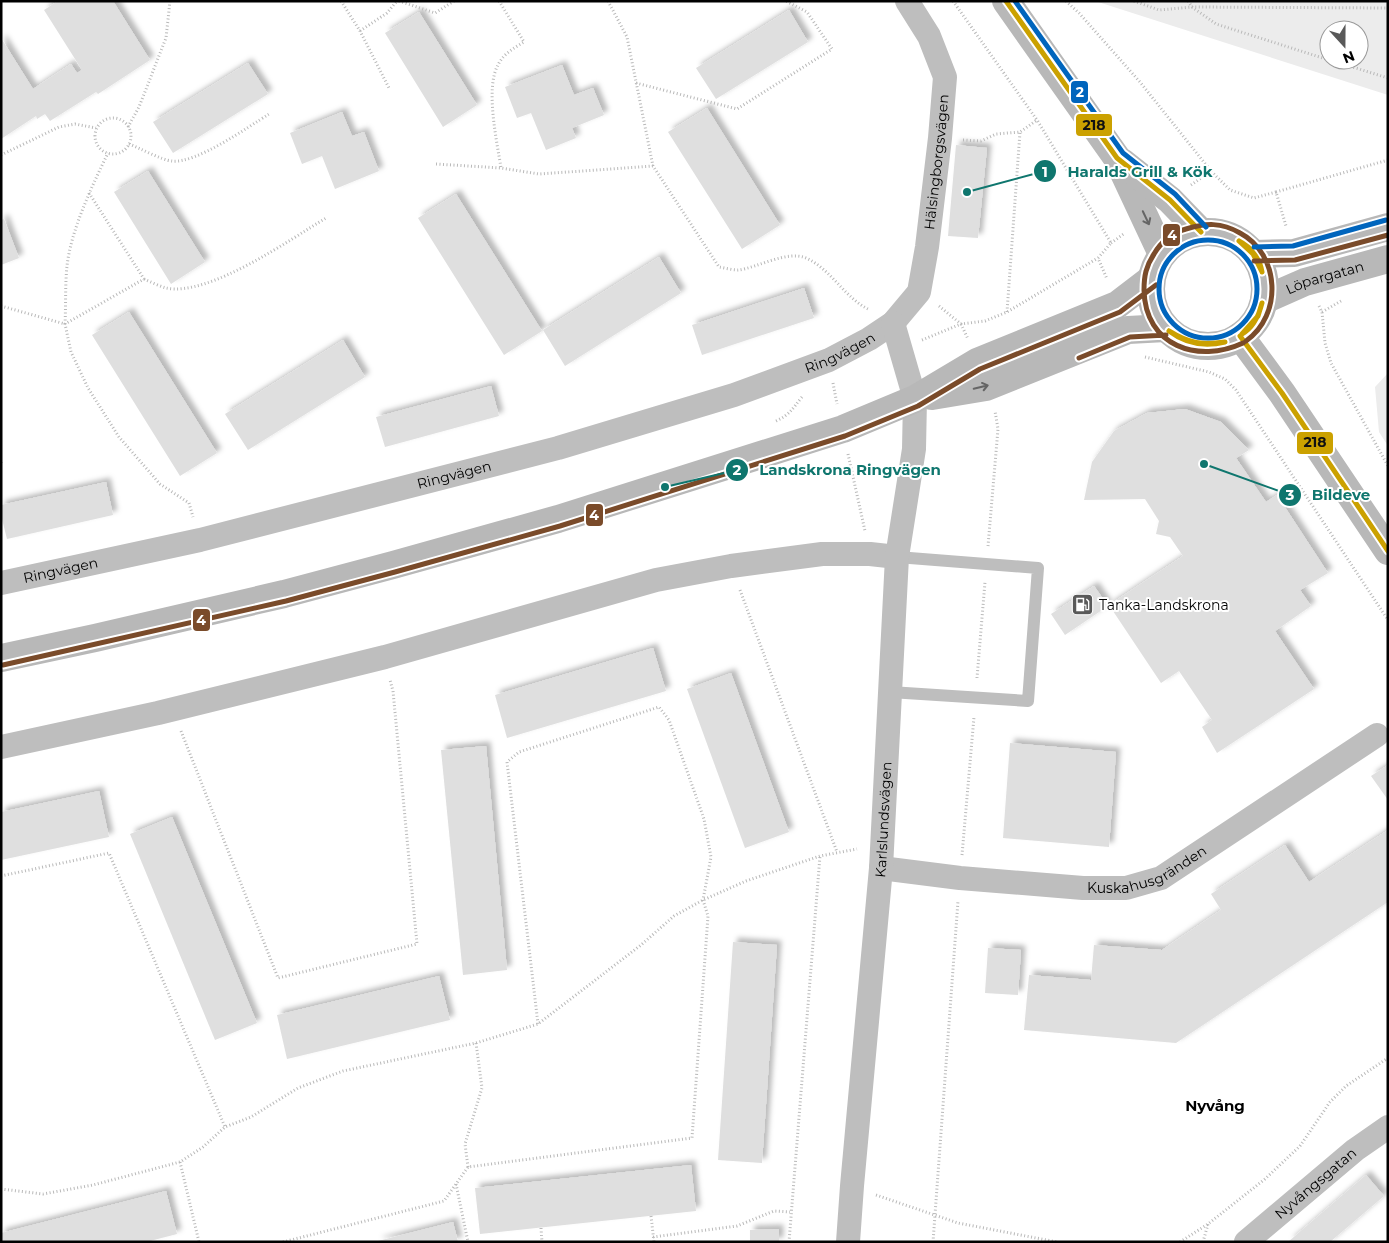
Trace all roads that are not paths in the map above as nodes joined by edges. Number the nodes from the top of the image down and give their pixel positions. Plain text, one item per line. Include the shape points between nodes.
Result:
1 (907, 1) edge
2 (1006, 1) edge
3 (1117, 158) junction
4 (1388, 227) edge
5 (1201, 232) junction
6 (1162, 254) junction
7 (1254, 254) junction
8 (1388, 258) edge
9 (1151, 279) junction
10 (1264, 300) junction
11 (894, 323) junction
12 (1166, 328) junction
13 (1240, 336) junction
14 (981, 374) junction
15 (915, 399) junction
16 (1388, 551) edge
17 (897, 557) junction
18 (1, 584) edge
19 (1, 658) edge
20 (890, 692) junction
21 (1377, 735) dead end
22 (1, 747) edge
23 (882, 857) junction
24 (1388, 1127) edge
25 (848, 1242) edge
26 (1246, 1242) edge

1 - 11 street, Hälsingborgsvägen via 929,36 945,77 927,247 919,292
2 - 3 main road
3 - 5 main road via 1170,200
3 -> 6 main road
4 - 7 main road via 1294,253
5 - 6 main road via 1180,239
5 - 7 main road via 1221,232 1247,246
6 - 9 main road
7 - 10 main road via 1264,276
8 - 10 main road, Löpargatan via 1305,282
9 - 12 main road via 1153,305
9 - 14 main road via 1117,305
10 - 13 main road via 1253,324
11 - 15 street, Karlslundsvägen
11 - 18 street, Ringvägen via 869,339 835,370 734,395 558,448 200,540
12 - 13 main road via 1185,341 1207,346
14 -> 12 main road via 1128,330
13 - 16 main road
14 - 15 main road
15 - 17 street, Karlslundsvägen via 914,449
15 - 19 main road via 843,429 558,519 237,605
17 - 20 street, Karlslundsvägen
17 - 20 lane via 1038,568 1028,701
17 - 22 street via 822,554 656,580 385,657 174,710
20 - 23 street, Karlslundsvägen
21 - 23 street, Kuskahusgränden via 1161,878 1126,888 1083,888 960,878
23 - 25 street, Karlslundsvägen
24 - 26 street, Nyvångsgatan via 1355,1150

